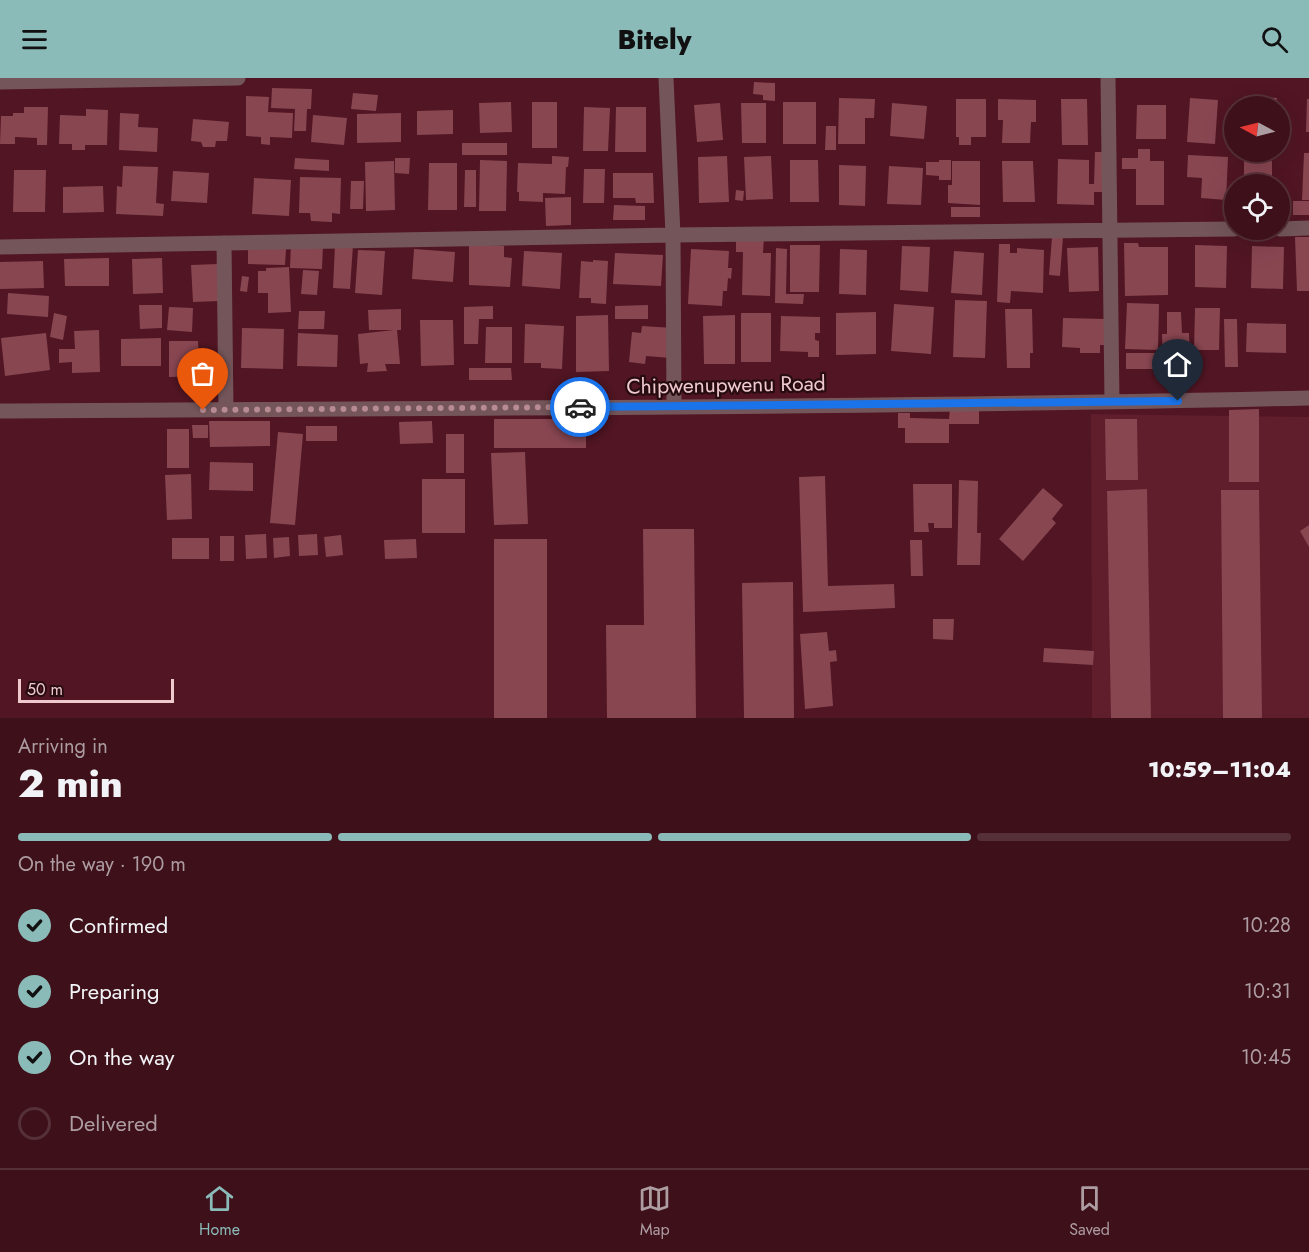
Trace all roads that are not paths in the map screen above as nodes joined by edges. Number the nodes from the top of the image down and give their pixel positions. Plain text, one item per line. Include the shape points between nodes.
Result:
1 (238, 78) edge
2 (666, 78) edge
3 (1108, 78) edge
4 (0, 82) edge
5 (1309, 228) edge
6 (1224, 229) edge
7 (1290, 229) edge
8 (1110, 232) junction
9 (673, 235) junction
10 (224, 243) junction
11 (0, 247) edge
12 (1309, 398) edge
13 (1112, 402) junction
14 (674, 407) junction
15 (226, 410) junction
16 (0, 411) edge

1 - 4 street
2 - 9 street
3 - 8 street
5 - 7 street
6 - 8 street
8 - 9 street
8 - 13 street
9 - 10 street
9 - 14 street
10 - 11 street
10 - 15 street
12 - 13 street, Chipwenupwenu Road
13 - 14 street, Chipwenupwenu Road
14 - 15 street, Chipwenupwenu Road
15 - 16 street, Chipwenupwenu Road

